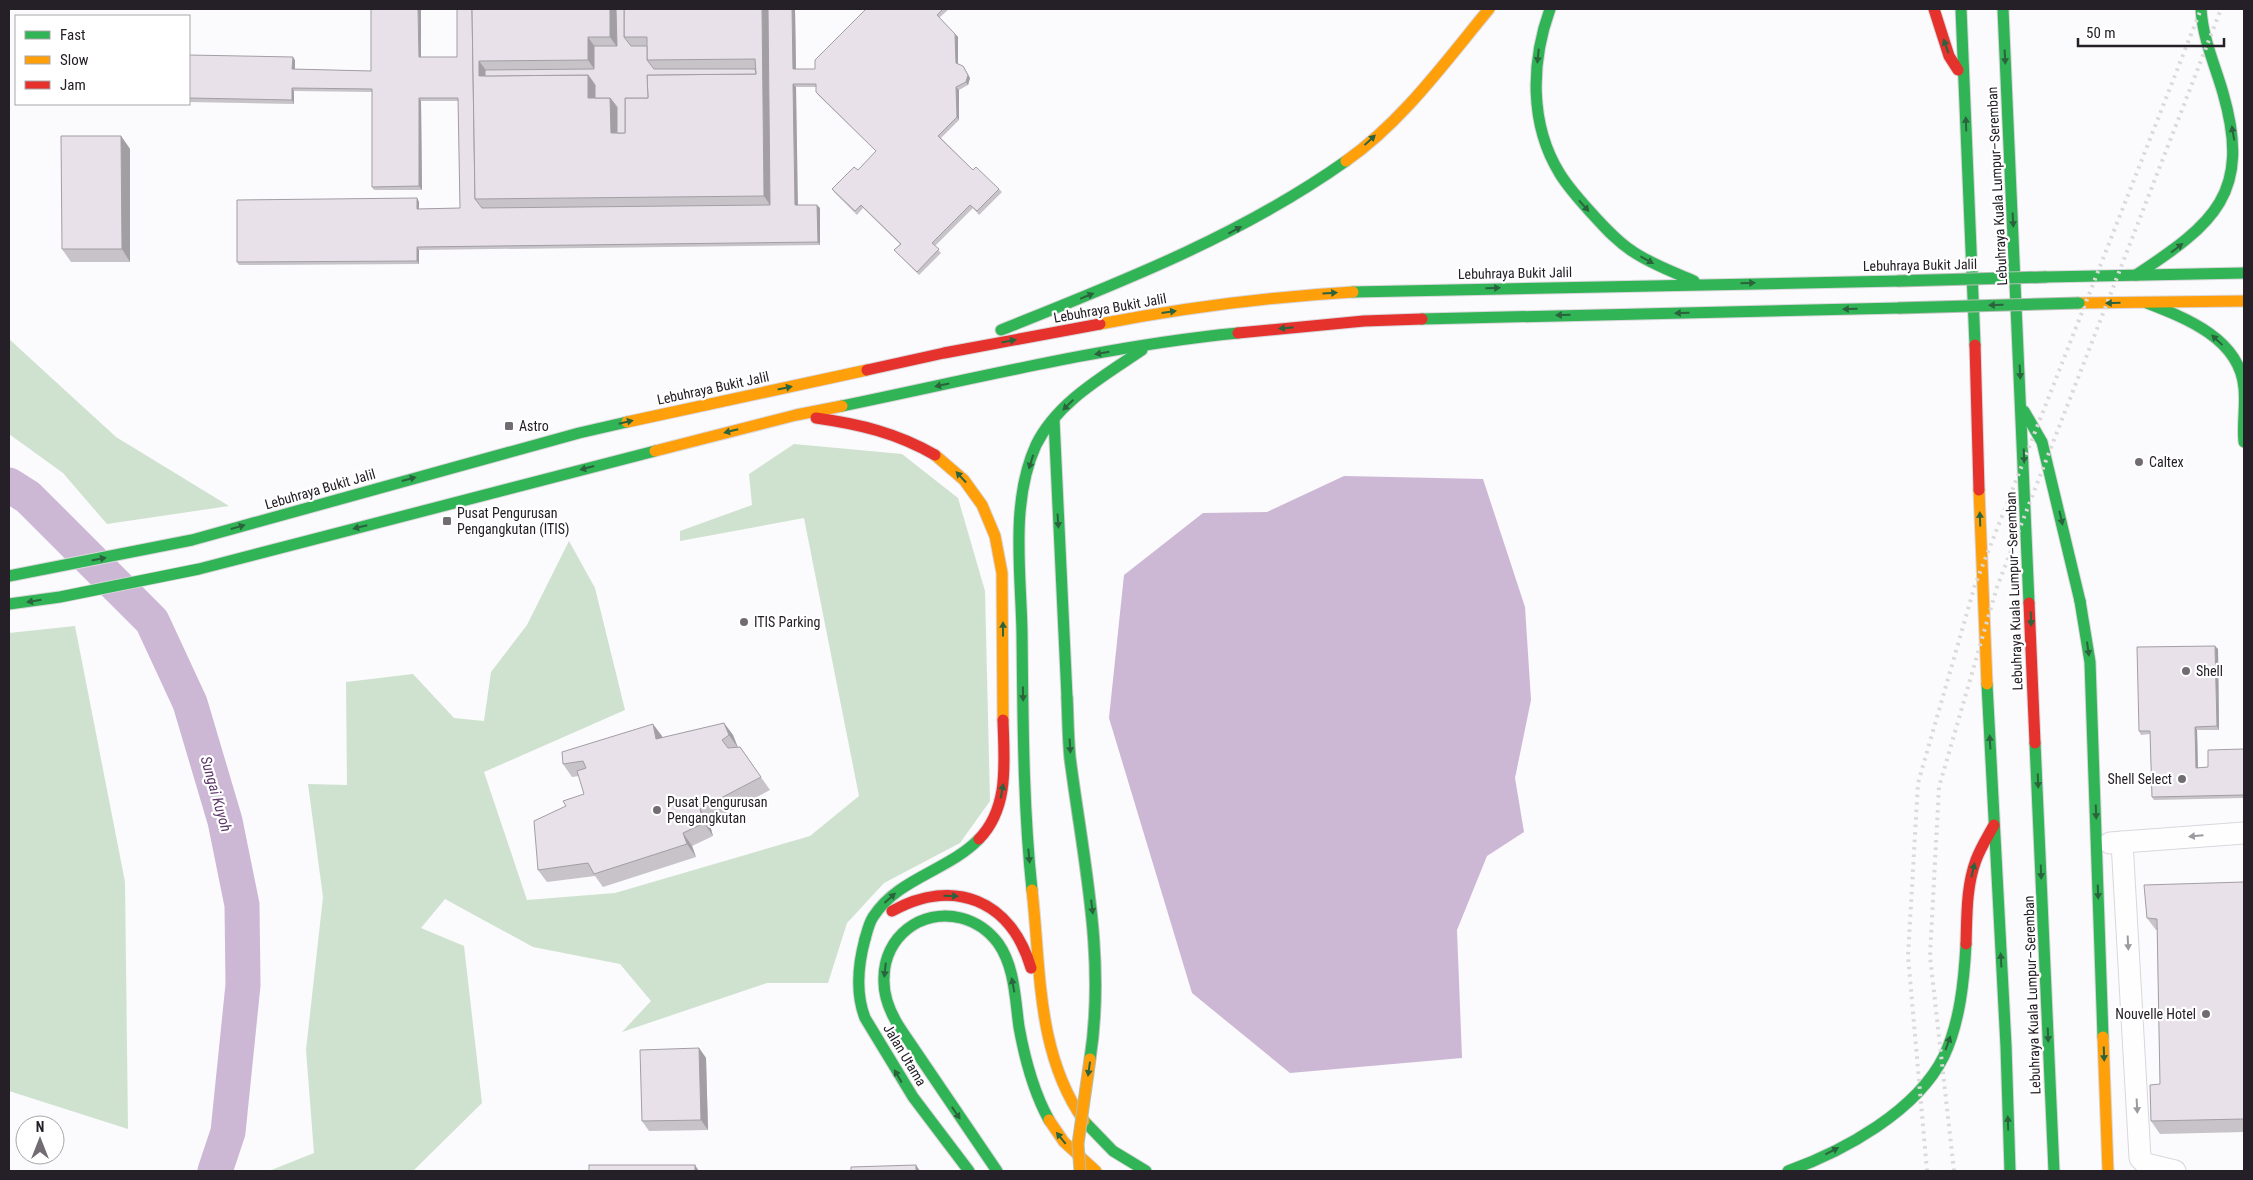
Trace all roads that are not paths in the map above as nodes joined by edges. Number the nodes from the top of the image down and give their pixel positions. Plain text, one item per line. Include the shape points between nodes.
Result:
1 (1489, 9) edge
2 (1550, 9) edge
3 (1934, 9) edge
4 (1961, 9) edge
5 (2003, 9) edge
6 (2201, 9) edge
7 (1964, 80) junction
8 (2244, 273) edge
9 (2136, 275) junction
10 (1700, 284) junction
11 (2244, 301) edge
12 (2147, 302) junction
13 (1150, 345) junction
14 (944, 353) junction
15 (2244, 379) edge
16 (2022, 408) junction
17 (796, 415) junction
18 (1054, 420) junction
19 (2244, 442) edge
20 (9, 576) edge
21 (9, 604) edge
22 (1994, 826) junction
23 (2244, 833) edge
24 (2122, 842) junction
25 (2097, 843) junction
26 (865, 939) junction
27 (1041, 998) junction
28 (2140, 1158) junction
29 (2108, 1165) edge
30 (969, 1171) edge
31 (997, 1171) edge
32 (1080, 1171) edge
33 (1096, 1171) edge
34 (1146, 1171) edge
35 (1788, 1171) edge
36 (2010, 1171) edge
37 (2054, 1171) edge
38 (2175, 1171) edge

14 -> 1 main road via 1170,262 1235,231 1288,199 1354,156 1431,80
2 -> 10 main road via 1538,48 1536,92 1538,113 1551,157 1576,196 1626,247 1662,268
7 -> 3 main road via 1949,56
4 - 7 main road, Lebuhraya Kuala Lumpur–Seremban
5 -> 16 main road, Lebuhraya Kuala Lumpur–Seremban
9 -> 6 main road via 2173,252 2204,226 2217,213 2233,181 2237,154 2232,127 2205,41
22 -> 7 main road, Lebuhraya Kuala Lumpur–Seremban via 1981,568
8 - 9 main road, Lebuhraya Bukit Jalil
10 -> 9 main road, Lebuhraya Bukit Jalil, bridge
14 -> 10 main road, Lebuhraya Bukit Jalil via 1146,316 1299,295
11 - 12 main road
12 -> 13 main road, bridge via 1364,321
15 -> 12 main road via 2233,357 2214,336
13 -> 17 main road
13 -> 18 main road via 1092,385
20 -> 14 main road, Lebuhraya Bukit Jalil via 192,540 578,433
15 - 19 main road
16 -> 25 main road via 2042,442 2080,601 2090,662
16 -> 37 main road, Lebuhraya Kuala Lumpur–Seremban
17 -> 21 main road via 199,568 60,597
26 -> 17 main road via 868,926 888,899 901,888 965,852 985,834 998,810 1004,779 1000,555 990,524 971,489 933,452 892,432 840,420
18 -> 27 main road via 1037,444 1031,460 1022,517 1026,824
18 -> 32 main road, bridge via 1070,756 1089,880 1096,957 1092,1048 1078,1144
35 -> 22 main road via 1876,1126 1918,1092 1938,1066 1955,1022 1969,888 1975,861
36 -> 22 main road, Lebuhraya Kuala Lumpur–Seremban
23 -> 24 street
24 - 25 street
24 -> 28 street
25 -> 29 main road
26 -> 27 main road via 884,915 916,899 948,895 976,900 1005,918 1020,939
30 -> 26 main road, Jalan Utama via 904,1087 868,1024 862,1008 858,975
27 - 34 main road via 1054,1058 1074,1108 1090,1130 1134,1166
28 - 29 street
28 - 38 street via 2146,1164
33 -> 31 main road via 1057,1135 1034,1090 1022,1043 1013,984 1001,947 992,935 972,921 953,916 928,917 911,925 888,952 884,971 885,993 893,1017

